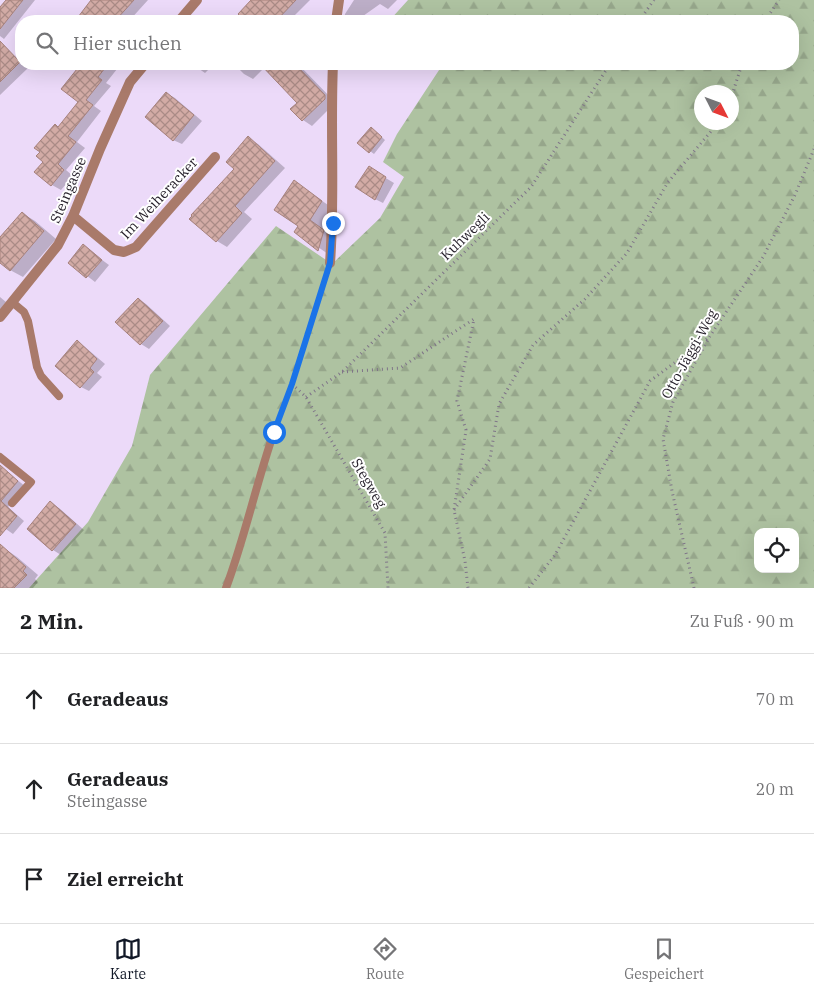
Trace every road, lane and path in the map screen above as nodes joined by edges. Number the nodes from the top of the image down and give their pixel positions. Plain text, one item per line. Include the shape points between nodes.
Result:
1 (197, 0) edge
2 (339, 0) edge
3 (654, 0) edge
4 (779, 0) edge
5 (184, 15) edge
6 (337, 15) edge
7 (643, 15) edge
8 (770, 15) edge
9 (140, 70) edge
10 (333, 70) edge
11 (606, 70) edge
12 (740, 70) edge
13 (735, 85) edge
14 (712, 130) edge
15 (814, 150) edge
16 (215, 157) dead end
17 (73, 216) junction
18 (330, 263) joint
19 (12, 302) junction
20 (0, 317) edge
21 (710, 336) junction
22 (342, 372) junction
23 (292, 384) junction
24 (59, 396) dead end
25 (306, 397) junction
26 (274, 432) joint
27 (0, 457) edge
28 (12, 503) dead end
29 (454, 510) junction
30 (226, 588) edge
31 (388, 588) edge
32 (468, 588) edge
33 (529, 588) edge
34 (694, 588) edge

1 - 5 street
2 - 6 street
3 - 7 path
4 - 8 path
9 - 17 street, Steingasse via 130,82
10 - 18 street
11 - 22 path, Kuhwegli via 531,188
12 - 13 path
14 - 29 path via 668,182 627,253 585,299 533,345 499,404 490,459
15 - 21 path, Otto-Jäggi-Weg via 763,257
16 - 17 street, Im Weiheracker via 136,247 124,252 114,250
17 - 19 street, Steingasse via 58,245
18 - 23 path
19 - 20 street, Steingasse
19 - 24 lane via 24,312 28,321 36,367
21 - 33 path via 650,381 555,555
21 - 34 path, Otto-Jäggi-Weg via 673,402 663,439
22 - 25 path, Kuhwegli
22 - 29 path via 400,368 474,319 457,401 466,430
23 - 25 path, Stegweg
23 - 26 path
25 - 31 path, Stegweg via 385,533
26 - 30 lane
27 - 28 lane via 30,482
29 - 32 path

